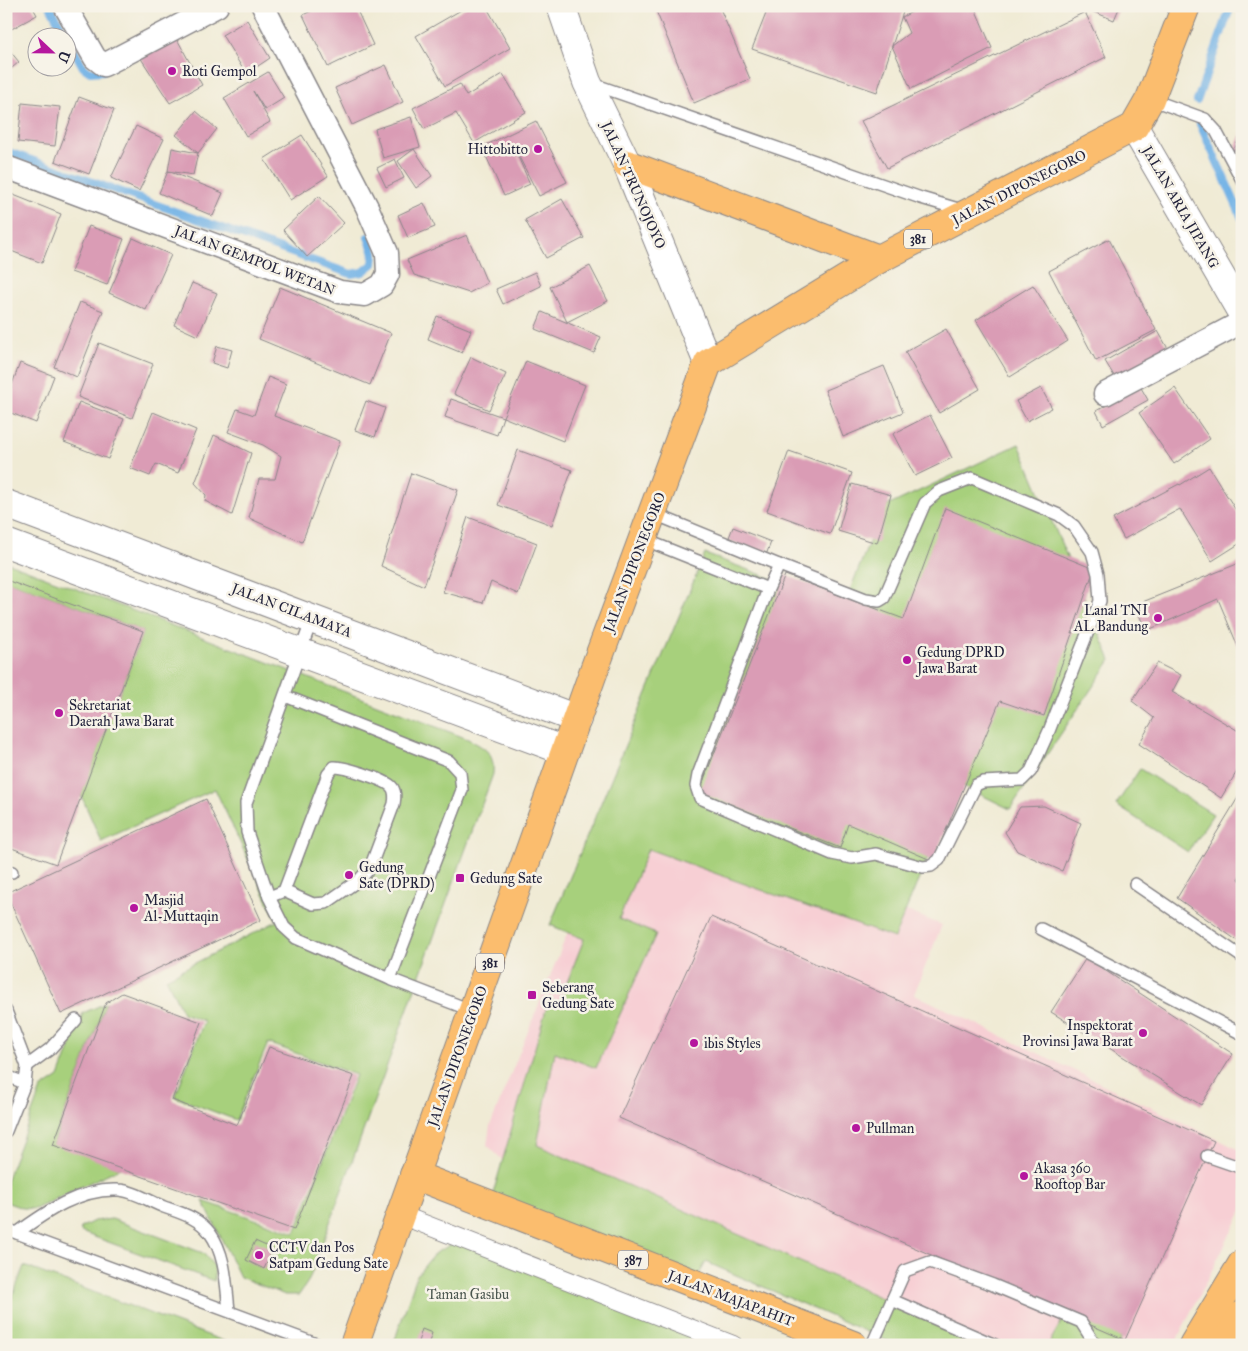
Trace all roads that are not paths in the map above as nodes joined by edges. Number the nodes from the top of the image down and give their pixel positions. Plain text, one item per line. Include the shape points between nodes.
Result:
1 (65, 6) edge
2 (217, 6) edge
3 (263, 6) edge
4 (561, 6) edge
5 (1186, 6) edge
6 (586, 82) junction
7 (1150, 99) junction
8 (1134, 127) junction
9 (627, 164) junction
10 (6, 166) edge
11 (1242, 180) edge
12 (970, 212) junction
13 (879, 259) junction
14 (1241, 310) edge
15 (708, 363) junction
16 (1105, 394) dead end
17 (6, 504) edge
18 (652, 513) junction
19 (643, 539) junction
20 (6, 543) edge
21 (779, 565) junction
22 (768, 589) junction
23 (313, 618) junction
24 (300, 652) junction
25 (285, 696) junction
26 (577, 718) junction
27 (565, 751) junction
28 (1135, 884) dead end
29 (284, 891) junction
30 (270, 897) junction
31 (1042, 929) dead end
32 (1242, 957) edge
33 (390, 979) junction
34 (6, 1011) edge
35 (473, 1011) junction
36 (76, 1020) dead end
37 (1242, 1034) edge
38 (27, 1066) junction
39 (6, 1076) edge
40 (25, 1083) junction
41 (6, 1131) edge
42 (1207, 1156) dead end
43 (1242, 1168) edge
44 (414, 1175) junction
45 (401, 1215) junction
46 (6, 1229) edge
47 (18, 1233) junction
48 (1242, 1264) edge
49 (892, 1300) junction
50 (229, 1310) junction
51 (1242, 1315) edge
52 (319, 1345) edge
53 (354, 1345) edge
54 (733, 1345) edge
55 (853, 1345) edge
56 (872, 1345) edge
57 (995, 1345) edge
58 (1092, 1345) edge
59 (1193, 1345) edge
60 (1224, 1345) edge

1 - 2 street via 95,58 104,65
3 - 10 street, JALAN GEMPOL WETAN via 367,207 387,253 388,274 382,285 365,295 340,292
4 - 6 street, JALAN TRUNOJOYO
5 - 7 main road
6 - 9 street, JALAN TRUNOJOYO
6 - 12 lane
7 - 8 main road
7 - 11 lane via 1206,119 1216,131
8 - 12 main road, JALAN DIPONEGORO / 381
8 - 14 street, JALAN ARIA JIPANG
9 - 13 main road
9 - 15 street, JALAN TRUNOJOYO
12 - 13 main road, JALAN DIPONEGORO / 381
13 - 15 main road, JALAN DIPONEGORO / 381
14 - 16 street
15 - 18 main road, JALAN DIPONEGORO / 381
17 - 23 street, JALAN CILAMAYA
18 - 19 main road, JALAN DIPONEGORO / 381
18 - 21 lane
19 - 22 lane
19 - 26 main road, JALAN DIPONEGORO / 381
20 - 24 street
21 - 22 lane
21 - 22 lane via 866,599 879,601 884,598 925,503 939,491 972,478 1059,515 1074,526 1092,552 1100,600 1030,771 1022,780 976,785 939,860 923,867 876,854 852,858 832,854 700,798 696,786 698,775
23 - 24 lane
23 - 26 street, JALAN CILAMAYA
24 - 25 lane
24 - 27 street
25 - 30 lane via 246,803 246,832
25 - 33 lane via 448,761 460,773 462,790
26 - 27 main road, JALAN DIPONEGORO / 381
27 - 35 main road, JALAN DIPONEGORO / 381
28 - 32 lane
29 - 29 lane via 313,904 326,903 360,880 370,868 394,804 395,794 390,786 343,766 334,767 328,774
29 - 30 lane
30 - 33 lane via 284,926 296,938
31 - 37 lane
33 - 35 lane
34 - 38 lane
35 - 44 main road, JALAN DIPONEGORO / 381
36 - 38 lane via 50,1050
38 - 40 lane
39 - 40 lane
40 - 41 lane
42 - 43 lane
44 - 45 main road, JALAN DIPONEGORO / 381
44 - 55 main road, JALAN MAJAPAHIT / 387
45 - 53 main road, JALAN DIPONEGORO / 381
45 - 54 street
46 - 47 lane
47 - 50 lane
47 - 50 lane via 67,1201 99,1191 119,1190 193,1218 210,1233 222,1258
48 - 59 main road
49 - 56 lane
49 - 57 lane
49 - 58 lane via 905,1271 930,1262 1081,1322 1093,1341
50 - 52 lane
51 - 60 main road

